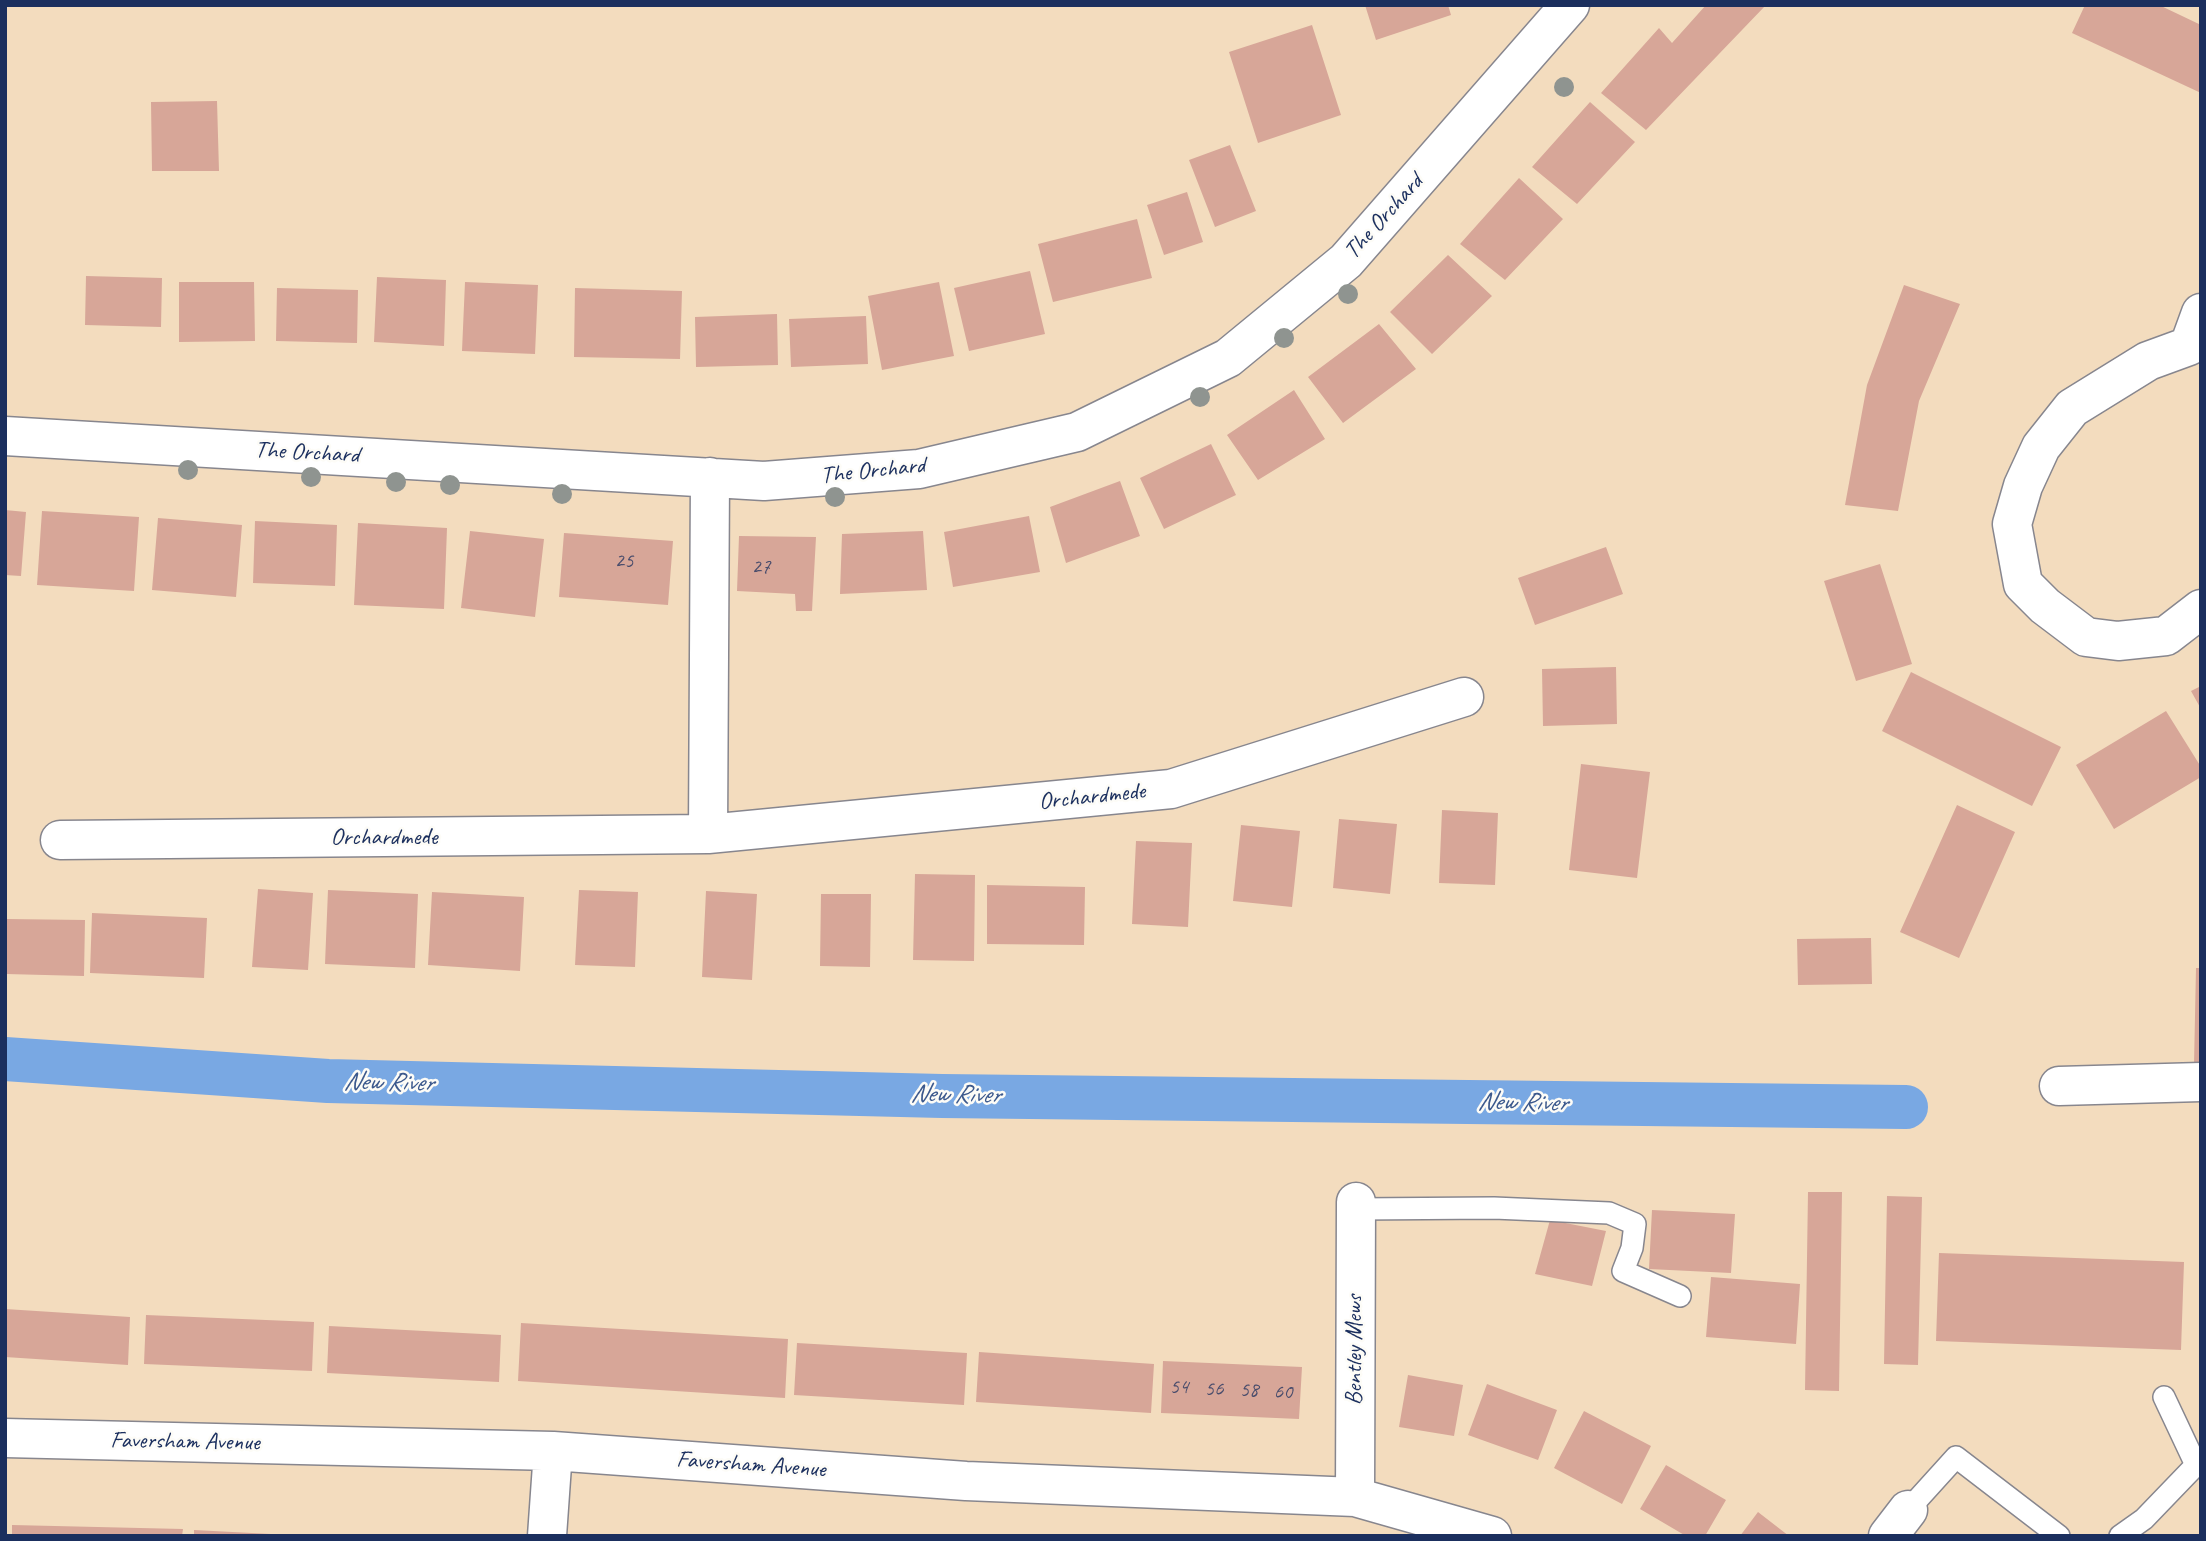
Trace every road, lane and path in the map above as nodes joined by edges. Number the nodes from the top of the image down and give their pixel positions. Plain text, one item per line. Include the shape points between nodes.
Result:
1 (1570, 5) edge
2 (2197, 340) edge
3 (5, 436) edge
4 (710, 477) junction
5 (2201, 609) edge
6 (1464, 697) dead end
7 (708, 834) junction
8 (60, 840) dead end
9 (2201, 1082) edge
10 (2059, 1086) dead end
11 (1356, 1206) joint
12 (1680, 1296) dead end
13 (2164, 1397) dead end
14 (5, 1437) edge
15 (553, 1451) junction
16 (1355, 1497) junction
17 (1898, 1523) edge
18 (547, 1536) edge
19 (1492, 1536) edge
20 (2059, 1536) edge
21 (2120, 1536) edge

1 - 4 street, The Orchard via 1346,261 1228,358 1077,432 932,466 764,481
2 - 5 street via 2148,361 2072,408 2041,447 2012,524 2023,584 2085,637 2166,636
3 - 4 street, The Orchard
4 - 7 street
6 - 7 street, Orchardmede via 1171,789
7 - 8 street, Orchardmede
9 - 10 street
11 - 12 lane via 1609,1213 1635,1224 1623,1271
11 - 16 street, Bentley Mews
13 - 21 lane via 2196,1465 2144,1519
14 - 15 street, Faversham Avenue
15 - 16 street, Faversham Avenue via 966,1480
15 - 18 street
16 - 19 street, Faversham Avenue
17 - 20 lane via 1956,1457

